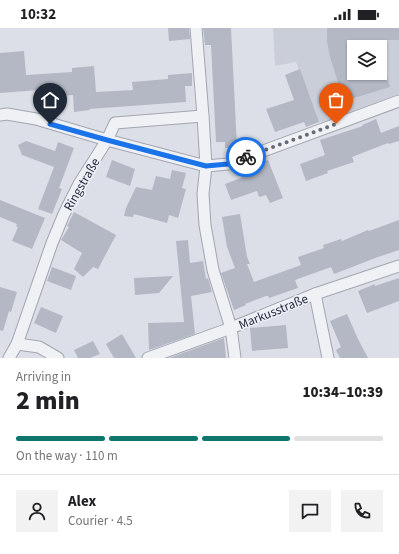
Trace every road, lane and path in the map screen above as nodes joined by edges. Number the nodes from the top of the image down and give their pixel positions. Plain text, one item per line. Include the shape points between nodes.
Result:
1 (196, 28) edge
2 (399, 101) edge
3 (0, 115) edge
4 (203, 116) junction
5 (107, 140) junction
6 (206, 166) junction
7 (399, 266) edge
8 (315, 294) junction
9 (231, 328) junction
10 (17, 344) junction
11 (9, 358) edge
12 (58, 358) edge
13 (148, 358) edge
14 (235, 358) edge
15 (328, 358) edge

1 - 4 street
2 - 6 street via 228,164
3 - 5 street via 36,119
4 - 5 street, Ringstraße via 115,123
4 - 6 street
5 - 6 street
5 - 10 street, Ringstraße via 64,214
6 - 9 street via 203,194 205,225 213,270
7 - 8 street, Markusstraße
8 - 9 street, Markusstraße
8 - 15 street
9 - 13 street, Markusstraße
9 - 14 street
10 - 11 street, Ringstraße
10 - 12 street via 39,347

